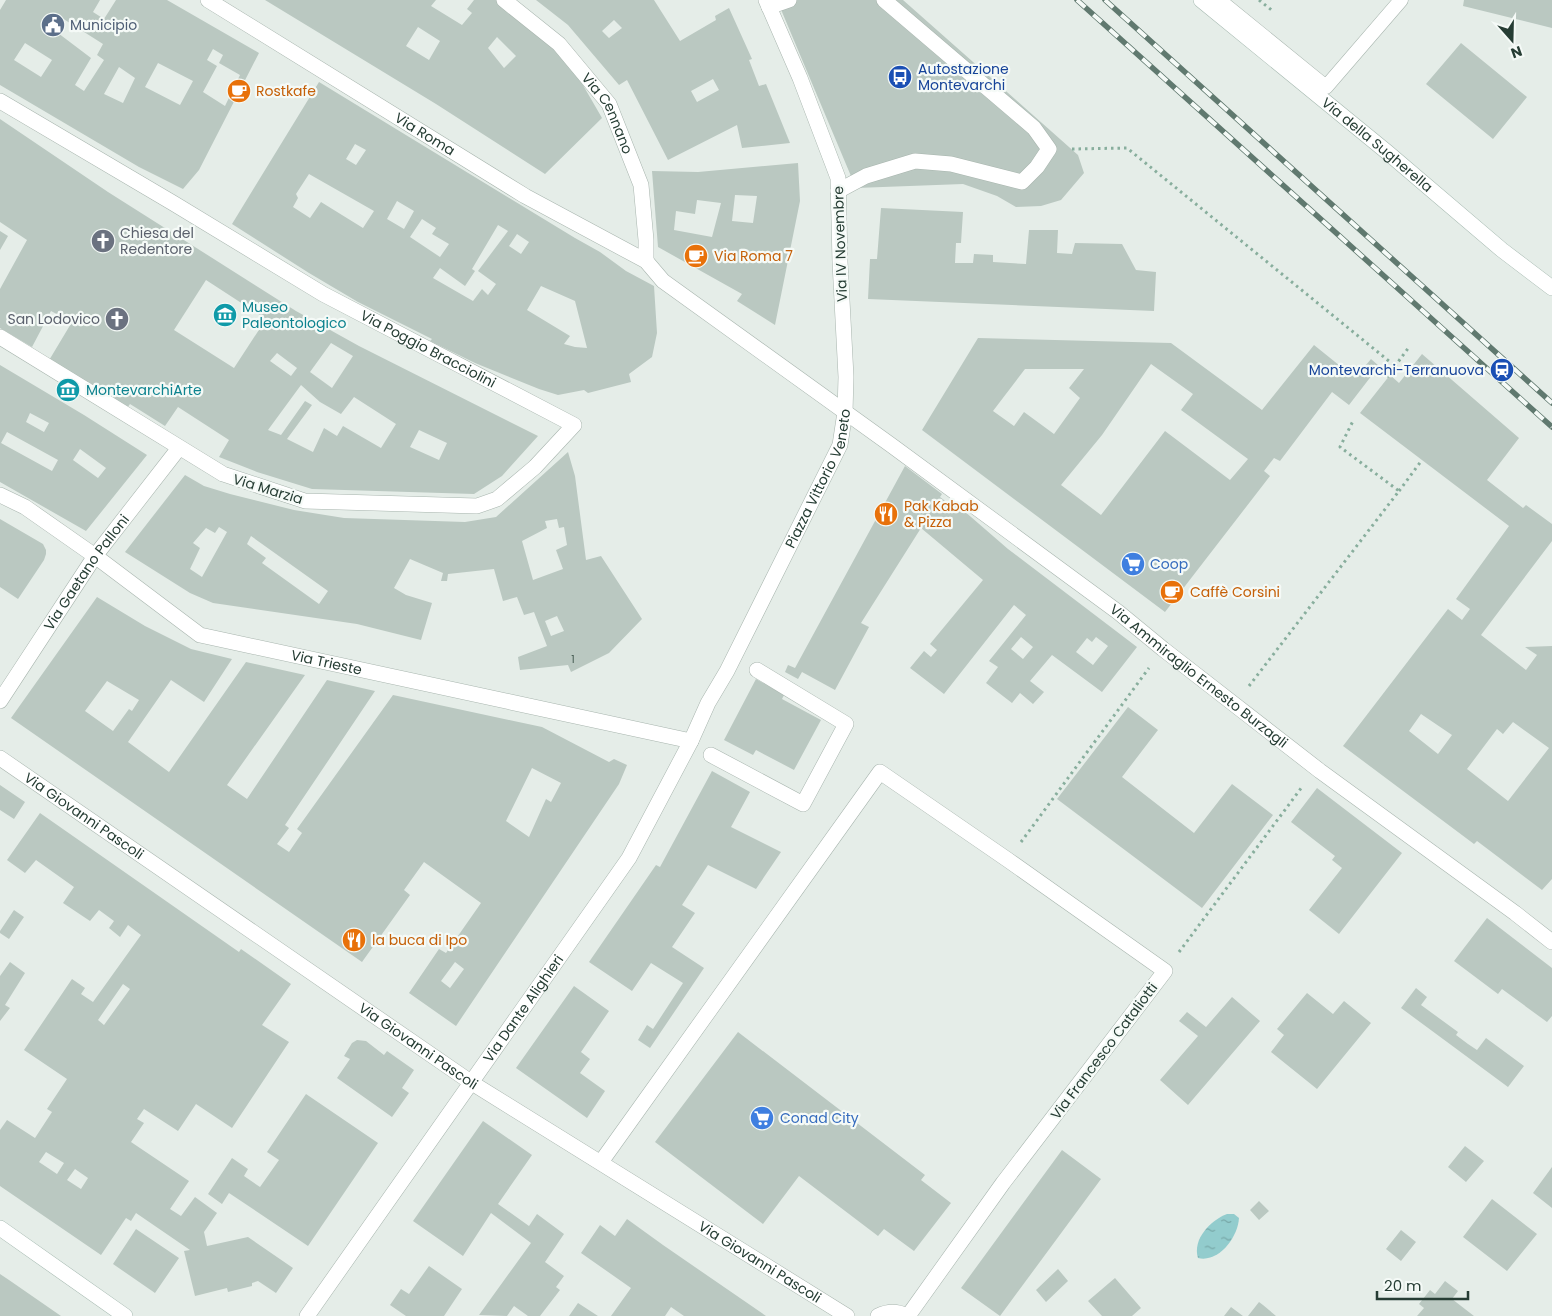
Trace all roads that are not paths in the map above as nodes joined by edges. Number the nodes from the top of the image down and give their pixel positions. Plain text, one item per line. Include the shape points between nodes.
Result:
1 (208, 0) edge
2 (504, 0) edge
3 (789, 0) edge
4 (884, 0) edge
5 (1201, 0) edge
6 (1219, 0) edge
7 (1401, 0) edge
8 (767, 4) edge
9 (0, 100) edge
10 (838, 190) junction
11 (646, 261) junction
12 (1552, 288) edge
13 (0, 337) edge
14 (844, 412) junction
15 (574, 425) joint
16 (180, 448) junction
17 (0, 495) edge
18 (94, 556) junction
19 (757, 670) dead end
20 (0, 701) edge
21 (691, 741) junction
22 (711, 755) dead end
23 (0, 758) edge
24 (1552, 942) edge
25 (472, 1083) junction
26 (601, 1162) junction
27 (0, 1228) edge
28 (125, 1316) edge
29 (307, 1316) edge
30 (847, 1316) edge
31 (878, 1316) edge
32 (908, 1316) edge

1 - 11 street, Via Roma via 525,196
2 - 11 street, Via Cennano via 559,44 609,104 641,185
3 - 8 street
4 - 10 street via 1034,128 1049,149 1022,182 952,164 915,161 866,176
5 - 12 street, Via della Sugherella
6 - 7 lane via 1326,87
8 - 10 street, Via IV Novembre via 807,96 838,178
9 - 15 street, Via Poggio Bracciolini via 323,294
10 - 14 street, Via IV Novembre via 846,377
11 - 14 street, Piazza Vittorio Veneto via 663,281
13 - 16 street, Via Marzia
14 - 21 street, Piazza Vittorio Veneto via 840,445
14 - 24 street, Via Ammiraglio Ernesto Burzagli via 1118,612 1320,771
15 - 16 street, Via Marzia via 535,467 497,500 477,506 305,501 223,474
16 - 18 street, Via Gaetano Palloni
17 - 18 street, Via Trieste via 25,507
18 - 20 street, Via Gaetano Palloni
18 - 21 street, Via Trieste via 200,635
19 - 22 street via 846,724 803,804
21 - 25 street, Via Dante Alighieri via 629,858
23 - 25 street, Via Giovanni Pascoli
25 - 26 street, Via Giovanni Pascoli
25 - 29 street, Via Dante Alighieri
26 - 30 street, Via Giovanni Pascoli
26 - 32 street, Via Francesco Cataliotti via 880,772 1166,971 1003,1183
27 - 28 street
31 - 32 street via 893,1312

